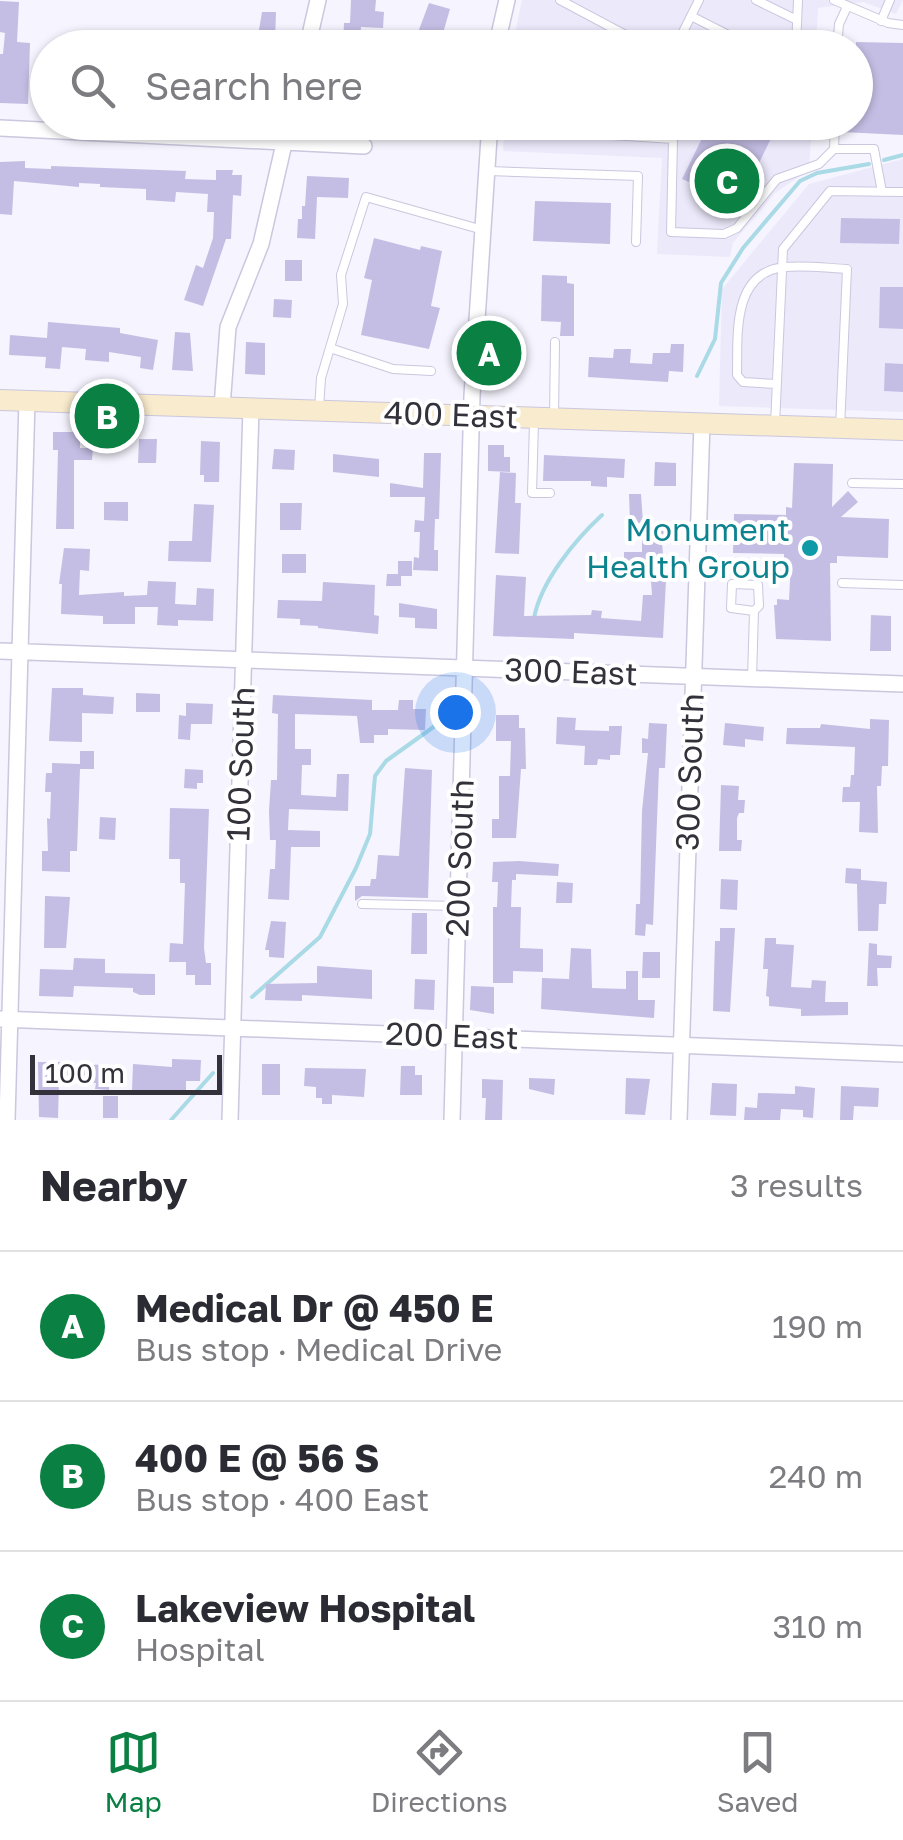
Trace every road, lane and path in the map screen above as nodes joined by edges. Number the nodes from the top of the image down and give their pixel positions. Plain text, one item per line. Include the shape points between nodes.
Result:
1 (318, 0) edge
2 (507, 0) edge
3 (560, 0) edge
4 (698, 0) edge
5 (756, 0) edge
6 (798, 0) edge
7 (834, 0) edge
8 (890, 0) edge
9 (847, 7) junction
10 (691, 16) junction
11 (797, 20) junction
12 (882, 21) junction
13 (903, 25) edge
14 (310, 30) edge
15 (500, 30) edge
16 (616, 30) edge
17 (684, 30) edge
18 (719, 30) edge
19 (797, 30) edge
20 (838, 30) edge
21 (0, 128) edge
22 (30, 130) edge
23 (227, 140) edge
24 (285, 140) edge
25 (489, 140) edge
26 (673, 140) edge
27 (834, 140) edge
28 (284, 143) junction
29 (364, 146) dead end
30 (834, 149) junction
31 (487, 171) junction
32 (882, 192) junction
33 (903, 192) edge
34 (483, 230) junction
35 (636, 242) dead end
36 (782, 267) junction
37 (555, 342) dead end
38 (330, 348) junction
39 (431, 371) dead end
40 (776, 384) junction
41 (0, 400) edge
42 (27, 400) junction
43 (222, 407) junction
44 (251, 408) junction
45 (318, 410) junction
46 (472, 416) junction
47 (544, 418) junction
48 (702, 423) junction
49 (774, 426) junction
50 (840, 428) junction
51 (903, 430) edge
52 (852, 482) dead end
53 (903, 484) edge
54 (550, 493) dead end
55 (842, 583) dead end
56 (903, 585) edge
57 (754, 611) junction
58 (0, 651) edge
59 (20, 652) junction
60 (244, 660) junction
61 (465, 668) junction
62 (693, 677) junction
63 (752, 679) junction
64 (903, 684) edge
65 (362, 904) dead end
66 (458, 906) junction
67 (5, 1019) edge
68 (233, 1028) junction
69 (454, 1036) junction
70 (681, 1045) junction
71 (903, 1054) edge
72 (7, 1120) edge
73 (230, 1120) edge
74 (452, 1120) edge
75 (679, 1120) edge

1 - 14 street
2 - 15 street
3 - 16 lane
4 - 10 lane
5 - 11 lane
6 - 11 lane
7 - 9 lane
8 - 12 lane
9 - 12 lane
9 - 20 lane
10 - 17 lane
10 - 18 lane
11 - 19 lane
12 - 13 lane
21 - 22 street
23 - 28 street
24 - 28 street
25 - 31 street, 200 South
26 - 30 lane via 671,232 724,234 737,228 778,180 819,164
27 - 30 lane
28 - 29 street
28 - 43 street via 260,244 228,327
30 - 32 lane via 874,149
31 - 34 street, 200 South
31 - 35 lane via 638,176
32 - 33 lane
32 - 36 lane via 830,191 783,249
34 - 38 lane via 366,197 340,275 343,304
34 - 46 street, 200 South
36 - 40 lane
36 - 40 lane via 748,287 740,311 737,375 743,382
36 - 50 lane via 847,269
37 - 47 lane
38 - 39 lane via 393,369
38 - 45 lane
40 - 49 lane
41 - 42 main road, 400 East
42 - 43 main road, 400 East
42 - 59 street
43 - 44 main road, 400 East
44 - 45 main road, 400 East
44 - 60 street, 100 South
45 - 46 main road, 400 East
46 - 47 main road, 400 East
46 - 61 street, 200 South
47 - 48 main road, 400 East
47 - 54 lane via 532,493
48 - 49 main road, 400 East
48 - 62 street, 300 South
49 - 50 main road, 400 East
50 - 51 main road, 400 East
52 - 53 lane
55 - 56 lane
57 - 57 lane via 731,608 732,584 758,585
57 - 63 lane
58 - 59 street, 300 East
59 - 60 street, 300 East
59 - 67 street
60 - 61 street, 300 East
60 - 68 street, 100 South
61 - 62 street, 300 East
61 - 66 street, 200 South
62 - 63 street, 300 East
62 - 70 street, 300 South
63 - 64 street, 300 East
65 - 66 lane
66 - 69 street, 200 South
67 - 68 street, 200 East
67 - 72 street
68 - 69 street, 200 East
68 - 73 street, 100 South
69 - 70 street, 200 East
69 - 74 street, 200 South
70 - 71 street, 200 East
70 - 75 street, 300 South

